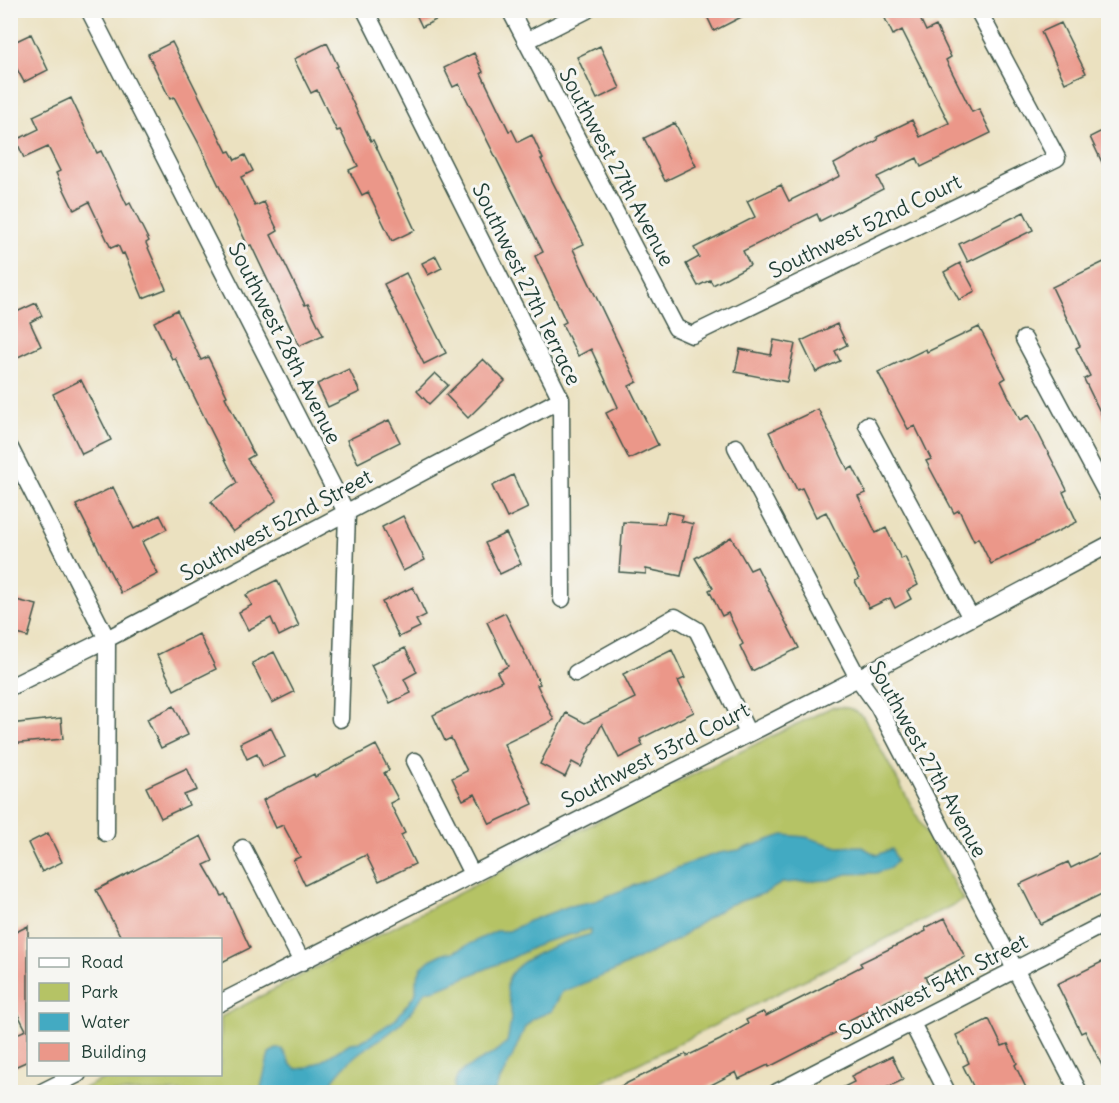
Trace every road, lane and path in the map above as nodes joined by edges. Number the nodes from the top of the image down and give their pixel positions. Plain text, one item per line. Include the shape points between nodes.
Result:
1 (88, 10) edge
2 (365, 10) edge
3 (510, 10) edge
4 (587, 10) edge
5 (978, 10) edge
6 (526, 41) junction
7 (692, 335) joint
8 (1024, 339) dead end
9 (561, 399) junction
10 (867, 425) dead end
11 (736, 447) dead end
12 (10, 448) edge
13 (1108, 495) edge
14 (347, 513) junction
15 (1108, 545) edge
16 (562, 599) dead end
17 (971, 618) junction
18 (107, 639) junction
19 (576, 673) dead end
20 (858, 678) junction
21 (10, 687) edge
22 (340, 719) dead end
23 (748, 733) junction
24 (415, 760) dead end
25 (106, 833) dead end
26 (243, 848) dead end
27 (472, 874) junction
28 (1108, 922) edge
29 (302, 962) junction
30 (1015, 970) junction
31 (222, 1002) edge
32 (912, 1023) junction
33 (74, 1076) edge
34 (42, 1092) edge
35 (777, 1092) edge
36 (947, 1092) edge
37 (1079, 1092) edge

1 - 14 street, Southwest 28th Avenue
2 - 9 street, Southwest 27th Terrace
3 - 6 street, Southwest 27th Avenue
4 - 6 street
5 - 7 street, Southwest 52nd Court via 1057,158
6 - 7 street, Southwest 27th Avenue via 676,328
8 - 13 street
9 - 14 street, Southwest 52nd Street
9 - 16 street, Southwest 27th Terrace
10 - 17 street
11 - 20 street, Southwest 27th Avenue
12 - 18 street
14 - 18 street, Southwest 52nd Street
14 - 22 street, Southwest 28th Avenue
15 - 17 street, Southwest 53rd Court
17 - 20 street, Southwest 53rd Court
18 - 21 street, Southwest 52nd Street
18 - 25 street
19 - 23 street via 675,617 697,630
20 - 23 street, Southwest 53rd Court
20 - 30 street, Southwest 27th Avenue via 878,706
23 - 27 street, Southwest 53rd Court
24 - 27 street
26 - 29 street
27 - 29 street, Southwest 53rd Court
28 - 30 street, Southwest 54th Street
29 - 31 street, Southwest 53rd Court
30 - 32 street, Southwest 54th Street
30 - 37 street, Southwest 27th Avenue
32 - 35 street, Southwest 54th Street
32 - 36 street
33 - 34 street

